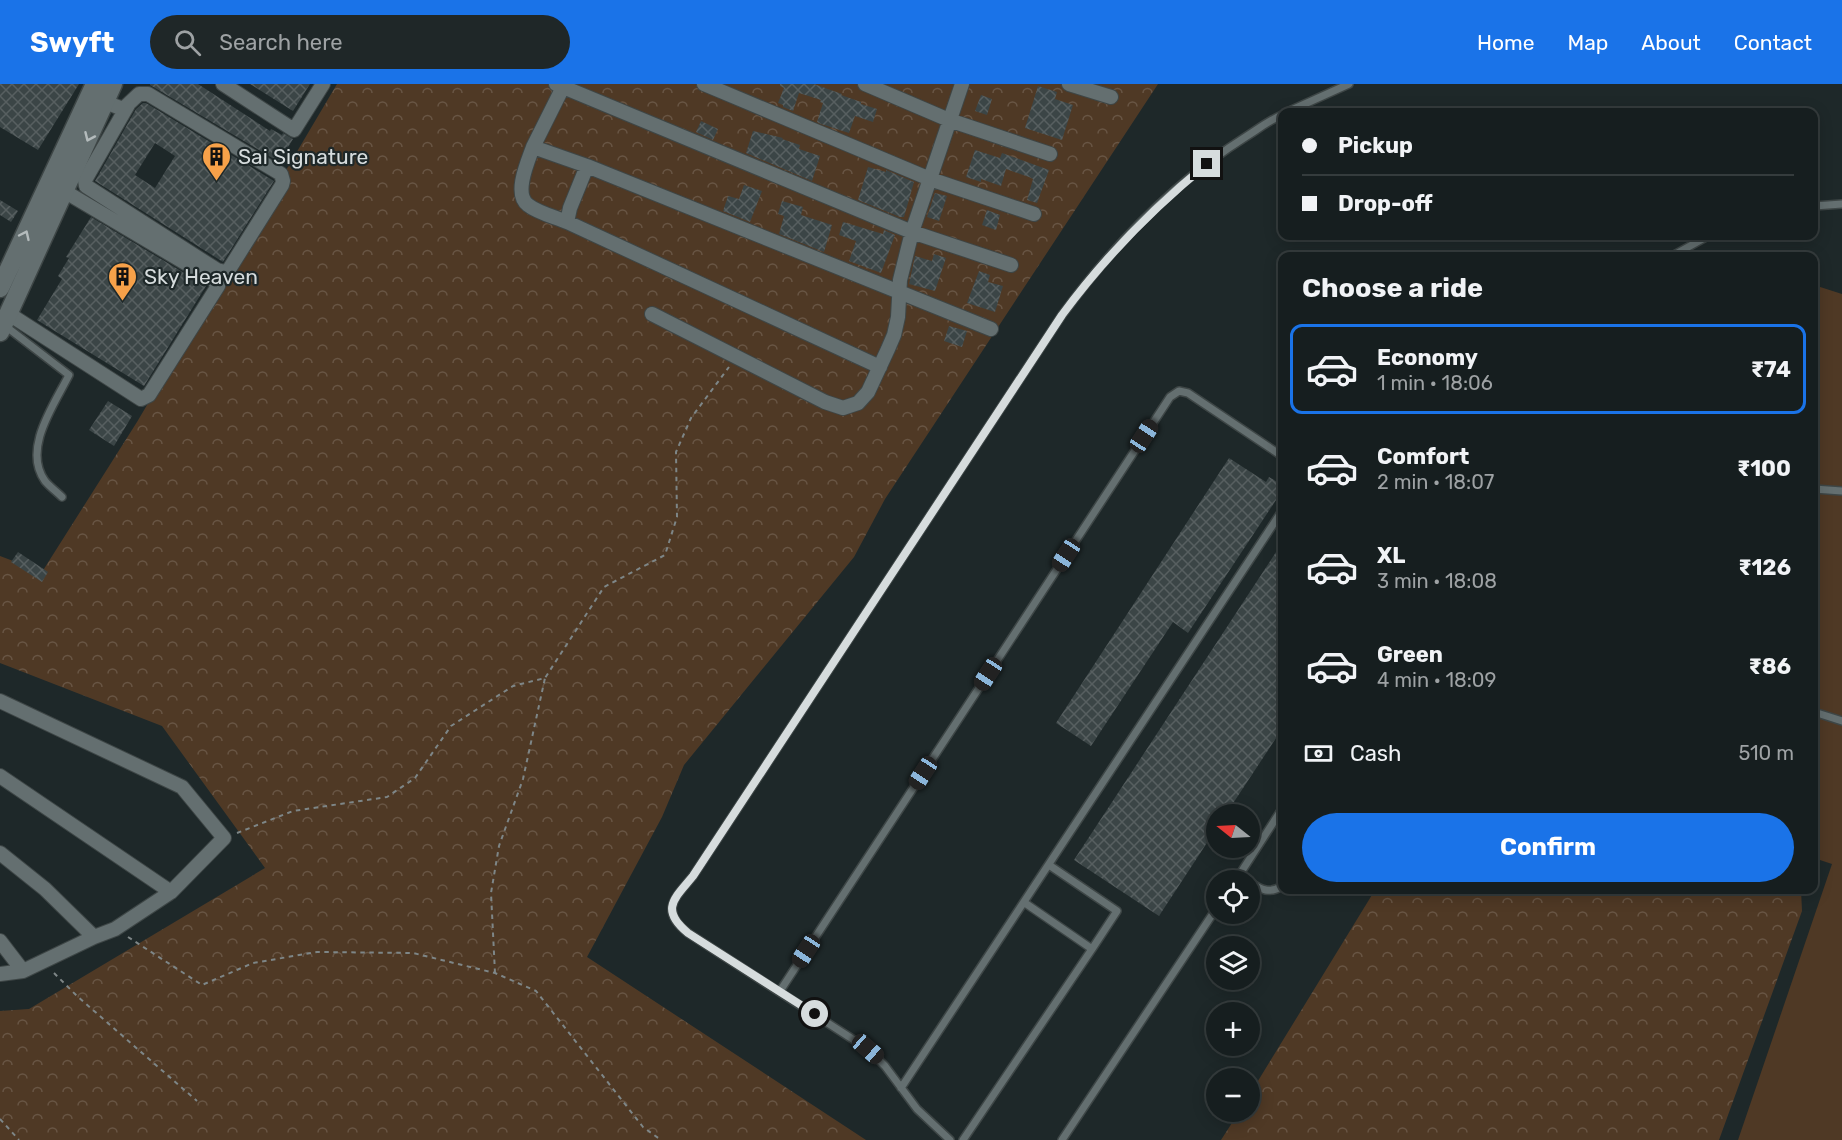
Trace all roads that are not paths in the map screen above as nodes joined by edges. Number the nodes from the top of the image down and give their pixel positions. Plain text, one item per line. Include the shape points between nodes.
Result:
1 (95, 84) edge
2 (113, 84) edge
3 (223, 84) edge
4 (323, 84) edge
5 (704, 84) edge
6 (865, 84) edge
7 (962, 84) edge
8 (1069, 84) edge
9 (1349, 84) edge
10 (559, 85) edge
11 (585, 89) edge
12 (1111, 97) dead end
13 (105, 102) junction
14 (128, 105) junction
15 (1296, 108) edge
16 (1278, 117) edge
17 (949, 120) junction
18 (533, 147) junction
19 (1050, 154) dead end
20 (587, 166) junction
21 (83, 168) junction
22 (930, 179) junction
23 (64, 191) junction
24 (1842, 204) edge
25 (1818, 206) edge
26 (1034, 214) dead end
27 (567, 222) junction
28 (912, 231) junction
29 (1701, 240) edge
30 (1679, 252) edge
31 (1011, 265) dead end
32 (0, 288) edge
33 (899, 293) junction
34 (652, 314) dead end
35 (4, 323) edge
36 (991, 329) dead end
37 (880, 367) junction
38 (1278, 453) edge
39 (1818, 489) edge
40 (1842, 491) edge
41 (62, 497) dead end
42 (1278, 517) edge
43 (0, 701) edge
44 (1818, 713) edge
45 (1842, 721) edge
46 (0, 776) edge
47 (1278, 815) edge
48 (0, 853) edge
49 (1049, 865) junction
50 (1243, 870) edge
51 (1260, 887) edge
52 (1278, 888) edge
53 (171, 892) junction
54 (1024, 903) junction
55 (1206, 924) edge
56 (94, 937) junction
57 (0, 940) edge
58 (1092, 948) junction
59 (23, 971) junction
60 (0, 974) edge
61 (780, 991) junction
62 (901, 1088) junction
63 (950, 1140) edge
64 (963, 1140) edge
65 (1062, 1140) edge

32 -> 1 main road
2 - 13 main road
3 - 4 street via 294,130
5 - 22 street
6 - 17 street
7 - 17 street
8 - 12 street
9 - 15 lane
10 - 11 street
10 - 18 street
11 - 28 street
13 - 14 street via 123,109
13 -> 21 main road
14 - 21 street
14 - 21 street via 139,94 148,94 279,171 282,184 232,266 221,272 88,188
16 - 61 lane via 1223,151 1176,190 1088,279 693,876 674,898 672,912 680,927
17 - 19 street
17 - 22 street
18 - 20 street
18 - 27 street via 521,184 522,195 527,204
20 - 27 street
20 - 33 street
21 - 23 main road
22 - 26 street
22 - 28 street
23 - 35 main road
23 - 35 street via 214,280 218,286 144,399
24 - 25 lane
27 - 37 street
28 - 31 street
28 - 33 street
29 - 30 lane
33 - 36 street
33 - 37 street via 894,335
34 - 37 street via 843,408 858,403 868,392
35 - 41 lane via 69,375 37,450 38,466 45,480
38 - 61 lane via 1188,393 1179,391 1170,397
39 - 40 lane
42 - 49 lane
43 - 53 street via 182,787 224,838
44 - 45 lane
46 - 53 street
47 - 50 lane
48 - 56 street
49 - 54 lane
49 - 58 lane via 1117,911
51 - 52 lane via 1273,891
53 - 56 street via 115,929
54 - 58 lane
54 - 62 lane
55 - 65 lane
56 - 59 street
57 - 59 street
58 - 64 lane
59 - 60 street
61 - 62 lane via 868,1049
62 - 63 lane

